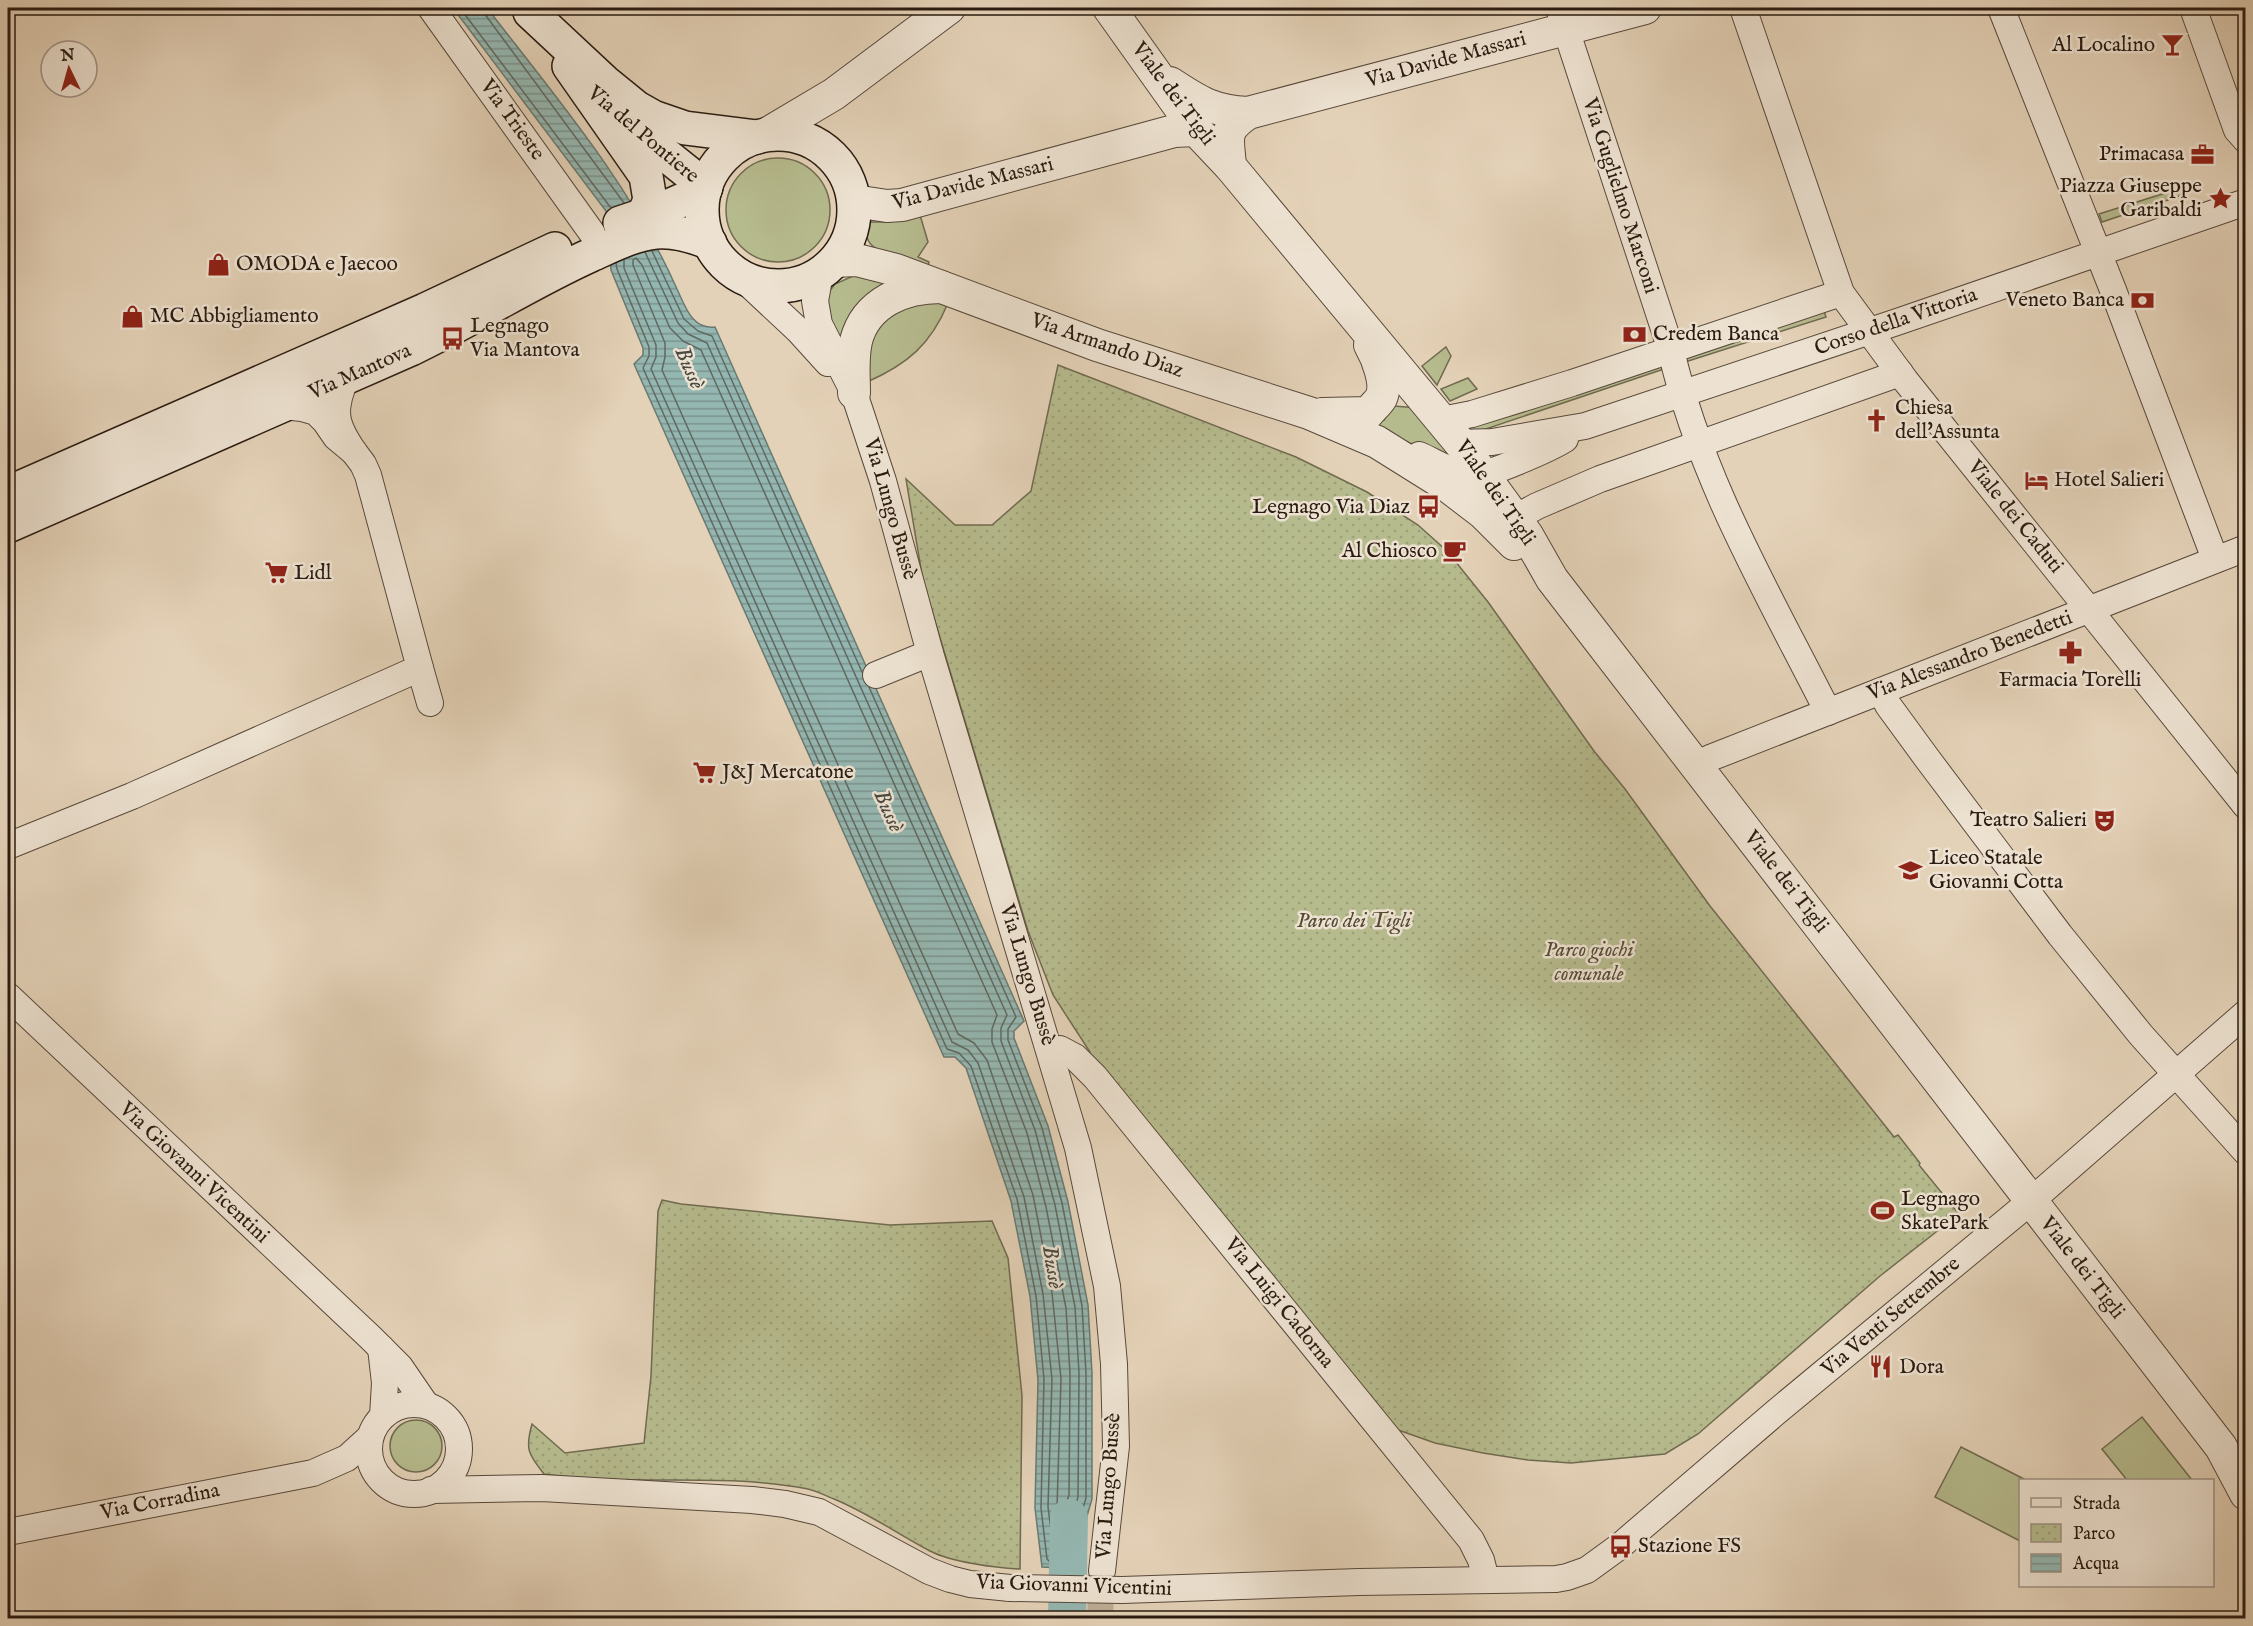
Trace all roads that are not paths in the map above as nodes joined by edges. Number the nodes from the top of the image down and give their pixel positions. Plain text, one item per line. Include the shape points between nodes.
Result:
1 (431, 8) edge
2 (949, 8) edge
3 (1109, 8) edge
4 (1645, 8) edge
5 (1743, 8) edge
6 (2001, 8) edge
7 (2193, 8) edge
8 (530, 9) edge
9 (1563, 18) edge
10 (1156, 74) junction
11 (580, 82) junction
12 (1248, 113) junction
13 (1196, 130) junction
14 (761, 136) junction
15 (2246, 140) edge
16 (1230, 166) junction
17 (705, 188) junction
18 (854, 201) junction
19 (2246, 202) edge
20 (651, 223) junction
21 (602, 236) junction
22 (710, 243) junction
23 (2098, 253) junction
24 (827, 267) junction
25 (738, 274) junction
26 (944, 287) junction
27 (1841, 293) junction
28 (1354, 317) junction
29 (1869, 331) junction
30 (1671, 350) junction
31 (1900, 373) junction
32 (346, 378) junction
33 (854, 393) junction
34 (1681, 394) junction
35 (283, 406) junction
36 (1309, 413) junction
37 (1580, 428) junction
38 (1452, 433) junction
39 (1377, 442) junction
40 (1699, 445) junction
41 (354, 452) junction
42 (1482, 474) junction
43 (8, 493) edge
44 (1515, 518) junction
45 (8, 526) edge
46 (2246, 548) edge
47 (2215, 559) junction
48 (1551, 579) junction
49 (2090, 610) junction
50 (930, 653) junction
51 (420, 668) junction
52 (876, 675) dead end
53 (1881, 691) junction
54 (430, 703) dead end
55 (1828, 712) junction
56 (1697, 767) junction
57 (2246, 806) edge
58 (8, 846) edge
59 (8, 996) edge
60 (2246, 1013) edge
61 (1050, 1051) junction
62 (2176, 1073) junction
63 (2246, 1152) edge
64 (2031, 1201) junction
65 (381, 1348) junction
66 (426, 1405) junction
67 (376, 1427) junction
68 (2221, 1447) junction
69 (459, 1458) junction
70 (2246, 1468) edge
71 (313, 1473) junction
72 (389, 1487) junction
73 (542, 1488) junction
74 (431, 1490) junction
75 (2246, 1494) edge
76 (8, 1532) edge
77 (1587, 1569) joint
78 (1102, 1571) tunnel mouth
79 (1486, 1580) junction

1 - 21 street, Via Trieste
2 - 14 street via 834,94
3 - 10 street, Viale dei Tigli
4 - 9 street, Via Davide Massari
5 - 27 street, Viale dei Caduti
6 - 23 street
7 - 15 street via 2237,129
8 - 11 main road, Via del Pontiere
8 - 14 main road, Via del Pontiere via 605,82 652,117 685,128
9 - 12 street, Via Davide Massari
9 - 30 street, Via Guglielmo Marconi
10 - 12 street, Via Davide Massari via 1203,104 1225,112
10 - 13 street, Viale dei Tigli
11 - 17 main road, Via del Pontiere
11 - 20 main road, Via del Pontiere via 646,176
12 - 16 street via 1232,124 1228,137
13 - 16 street, Viale dei Tigli
13 - 18 street, Via Davide Massari via 1174,131 902,205
14 - 17 main road via 737,146 720,161
14 - 18 main road via 797,136 818,145 842,169
16 - 28 street, Viale dei Tigli
17 - 20 main road, Via Mantova
17 - 22 main road via 702,206
18 - 24 main road via 852,229 842,252
19 - 23 street, Corso della Vittoria
20 - 21 main road, Via Mantova
20 - 22 main road, Via Mantova
21 - 32 main road, Via Mantova via 440,336
21 - 43 main road, Via Mantova via 514,267
22 - 25 main road via 722,261
23 - 29 street, Corso della Vittoria
23 - 47 street
24 - 25 main road via 789,285 754,282
24 - 26 street, Via Armando Diaz via 857,260
24 - 33 street, Via Lungo Bussè via 815,301 817,317
25 - 33 street, Via Lungo Bussè via 800,331
26 - 33 street via 902,292 871,313 856,343
26 - 36 street, Via Armando Diaz via 1097,345
27 - 29 street, Viale dei Caduti
27 - 30 street
28 - 36 street, Viale dei Tigli via 1380,369 1380,399 1368,413
28 - 38 street, Viale dei Tigli
29 - 31 street, Viale dei Caduti
29 - 34 street, Corso della Vittoria
30 - 34 street, Via Guglielmo Marconi
30 - 38 street via 1452,418
31 - 40 street
31 - 49 street, Viale dei Caduti
32 - 35 main road, Via Mantova
32 - 41 street via 337,402 337,417
33 - 50 street, Via Lungo Bussè via 883,481
34 - 37 street, Corso della Vittoria
34 - 40 street, Via Guglielmo Marconi
35 - 41 street via 316,412
35 - 45 main road, Via Mantova
36 - 39 street, Via Armando Diaz
37 - 38 street, Corso della Vittoria via 1492,442
37 - 42 street, Corso della Vittoria via 1563,441
38 - 42 street, Viale dei Tigli
39 - 42 street, Via Armando Diaz via 1462,474
39 - 48 street, Via Armando Diaz via 1474,506
40 - 44 street via 1600,479
40 - 55 street, Via Guglielmo Marconi via 1718,492
41 - 51 street via 368,476
42 - 44 street, Viale dei Tigli
44 - 48 street, Viale dei Tigli
46 - 47 street, Via Alessandro Benedetti
47 - 49 street, Via Alessandro Benedetti
48 - 56 street, Viale dei Tigli
49 - 53 street, Via Alessandro Benedetti
49 - 57 street, Viale dei Caduti
50 - 52 street
50 - 61 street, Via Lungo Bussè
51 - 54 street
51 - 58 street
53 - 55 street, Via Alessandro Benedetti
53 - 62 street via 2060,935
55 - 56 street, Via Alessandro Benedetti via 1710,758
56 - 64 street, Viale dei Tigli
59 - 65 street, Via Giovanni Vicentini
60 - 62 street, Via Venti Settembre
61 - 78 street, Via Lungo Bussè via 1078,1148 1107,1286 1116,1446
61 - 79 street, Via Luigi Cadorna via 1060,1049 1076,1057 1102,1084 1471,1540
62 - 63 street
62 - 64 street, Via Venti Settembre
64 - 68 street, Viale dei Tigli
64 - 77 street, Via Venti Settembre via 1620,1546
65 - 66 street, Via Giovanni Vicentini via 400,1367
65 - 67 street via 385,1383
66 - 67 street via 405,1404 389,1410
66 - 69 street, Via Giovanni Vicentini via 447,1417 455,1429
67 - 71 street, Via Corradina via 347,1458
67 - 72 street via 368,1451 372,1468
68 - 70 street, Viale dei Tigli
68 - 75 street, Viale dei Tigli
69 - 73 street, Via Giovanni Vicentini via 486,1476
69 - 74 street via 454,1471
71 - 72 street, Via Corradina via 350,1476
71 - 76 street, Via Corradina
72 - 74 street, Via Giovanni Vicentini via 417,1495
73 - 74 street, Via Giovanni Vicentini
73 - 79 street, Via Giovanni Vicentini, bridge via 785,1504 819,1512 939,1575 970,1584 1010,1588 1122,1590
77 - 79 street, Via Giovanni Vicentini via 1556,1579

